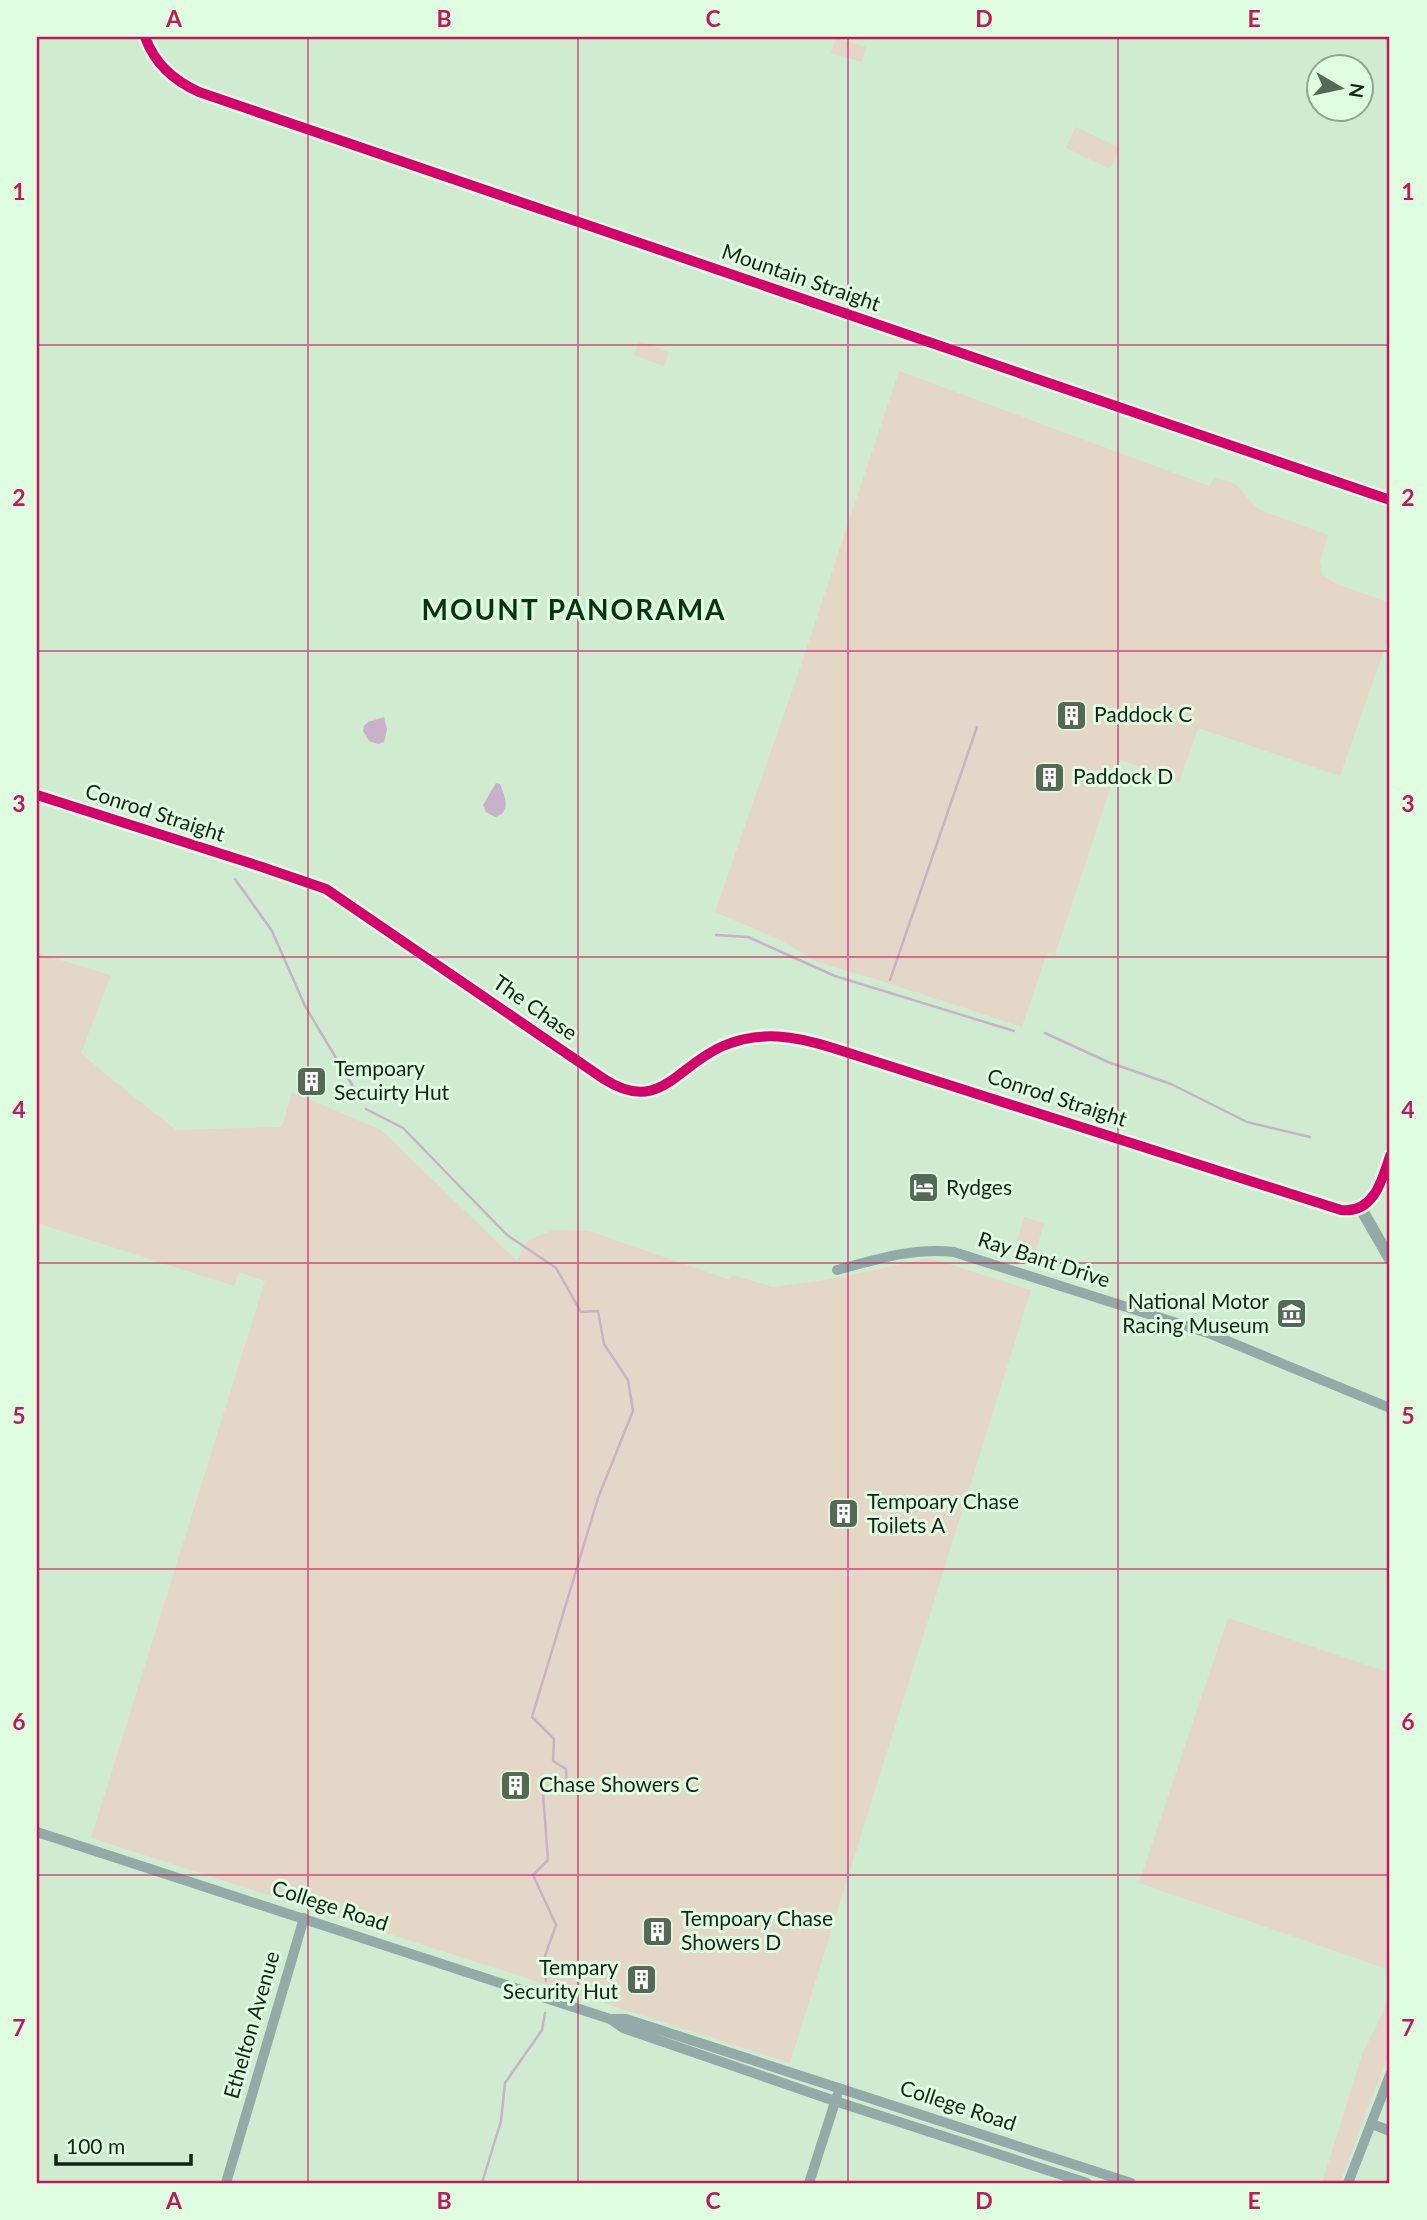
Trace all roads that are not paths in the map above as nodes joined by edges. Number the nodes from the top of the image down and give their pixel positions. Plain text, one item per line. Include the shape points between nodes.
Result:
1 (145, 37) edge
2 (1390, 500) edge
3 (37, 795) edge
4 (262, 867) joint
5 (795, 1037) joint
6 (1390, 1156) edge
7 (1360, 1207) junction
8 (1390, 1259) edge
9 (836, 1270) dead end
10 (1390, 1408) edge
11 (37, 1832) edge
12 (304, 1918) junction
13 (610, 2018) junction
14 (772, 2066) junction
15 (1390, 2075) edge
16 (768, 2078) junction
17 (839, 2088) junction
18 (835, 2101) junction
19 (1372, 2124) junction
20 (1390, 2131) edge
21 (226, 2183) edge
22 (809, 2183) edge
23 (1087, 2183) edge
24 (1131, 2183) edge
25 (1348, 2183) edge

1 - 2 street, Mountain Straight via 168,73 199,92
3 - 4 street, Conrod Straight
4 - 5 street, The Chase via 340,897 629,1092 641,1094 658,1088 712,1052 736,1042 771,1035
5 - 7 street, Conrod Straight via 1341,1210
6 - 7 street via 1382,1181
7 - 8 street
9 - 10 street, Ray Bant Drive via 919,1251 954,1251 1208,1332
11 - 12 street, College Road
12 - 13 street, College Road
12 - 21 street, Ethelton Avenue
13 - 14 street, College Road via 626,2019
13 - 16 street, College Road via 623,2028
14 - 16 street
14 - 17 street, College Road
15 - 19 street
16 - 18 street, College Road
17 - 18 street
17 - 24 street, College Road
18 - 22 street
18 - 23 street, College Road
19 - 20 street
19 - 25 street

